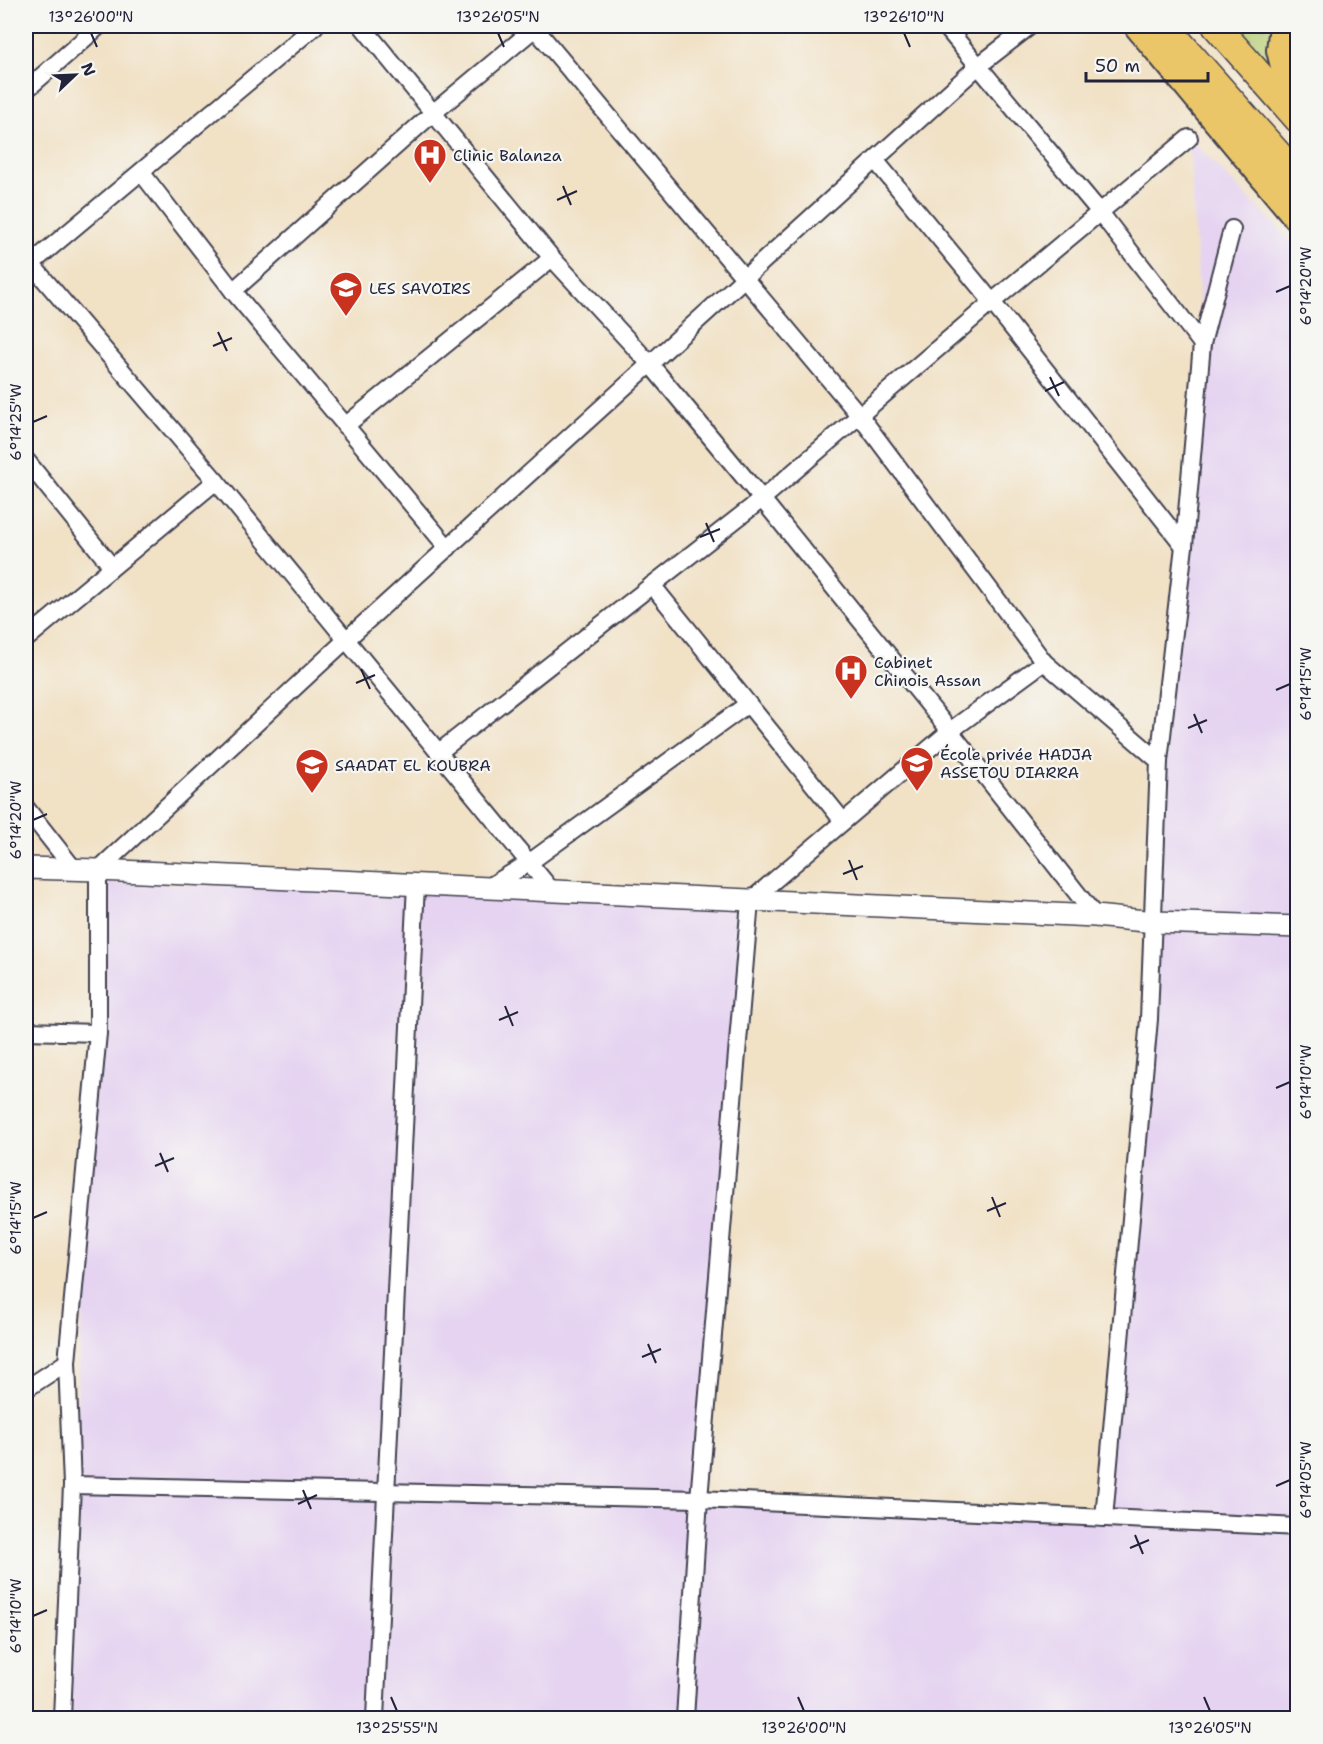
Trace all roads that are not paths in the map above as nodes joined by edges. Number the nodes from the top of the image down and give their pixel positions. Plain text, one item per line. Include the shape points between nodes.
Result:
1 (99, 26) edge
2 (315, 26) edge
3 (362, 26) edge
4 (945, 26) edge
5 (1030, 26) edge
6 (1139, 26) edge
7 (1165, 26) edge
8 (1216, 26) edge
9 (1284, 26) edge
10 (534, 27) edge
11 (978, 67) junction
12 (26, 90) edge
13 (1298, 105) edge
14 (433, 113) junction
15 (1298, 118) edge
16 (1189, 138) dead end
17 (875, 160) junction
18 (141, 172) junction
19 (1298, 177) edge
20 (1099, 211) junction
21 (1298, 217) edge
22 (1232, 229) dead end
23 (552, 258) junction
24 (27, 263) edge
25 (744, 279) junction
26 (233, 291) junction
27 (992, 302) junction
28 (1202, 344) junction
29 (650, 364) junction
30 (860, 416) junction
31 (345, 426) junction
32 (26, 460) edge
33 (216, 481) junction
34 (762, 499) junction
35 (1184, 546) junction
36 (448, 548) junction
37 (112, 567) junction
38 (652, 585) junction
39 (26, 639) edge
40 (347, 639) junction
41 (1044, 662) junction
42 (748, 704) junction
43 (950, 731) junction
44 (439, 752) junction
45 (1159, 761) junction
46 (26, 808) edge
47 (843, 821) junction
48 (530, 862) junction
49 (26, 868) edge
50 (73, 868) junction
51 (98, 870) junction
52 (416, 884) junction
53 (487, 888) junction
54 (553, 892) junction
55 (750, 902) junction
56 (1095, 916) junction
57 (1155, 922) junction
58 (1298, 927) edge
59 (26, 1031) edge
60 (98, 1033) junction
61 (67, 1362) junction
62 (26, 1389) edge
63 (72, 1485) junction
64 (387, 1490) junction
65 (699, 1499) junction
66 (1104, 1518) junction
67 (1297, 1528) edge
68 (63, 1719) edge
69 (375, 1719) edge
70 (685, 1719) edge

1 - 12 street
2 - 18 street
3 - 14 street
4 - 11 street
5 - 11 street
6 - 21 highway
7 - 19 main road
8 - 15 main road
9 - 13 highway via 1281,50
10 - 14 street
10 - 25 street
11 - 17 street
11 - 20 street
14 - 23 street
14 - 26 street
16 - 20 street
17 - 25 street
17 - 27 street
18 - 24 street
18 - 26 street
20 - 27 street
20 - 28 street
22 - 28 street
23 - 29 street
23 - 31 street
24 - 33 street
25 - 29 street
25 - 30 street
26 - 31 street
27 - 30 street
27 - 35 street
28 - 35 street
29 - 34 street
29 - 36 street
30 - 34 street
30 - 41 street
31 - 36 street
32 - 37 street
33 - 37 street
33 - 40 street
34 - 38 street
34 - 43 street
35 - 45 street
36 - 40 street
37 - 39 street
38 - 42 street
38 - 44 street
40 - 44 street
40 - 51 street
41 - 43 street
41 - 45 street
42 - 47 street
42 - 48 street
43 - 47 street
43 - 56 street
44 - 48 street
45 - 57 street
46 - 50 street
47 - 55 street
48 - 53 street
48 - 54 street
49 - 50 street
50 - 51 street
51 - 52 street
51 - 60 street
52 - 53 street
52 - 64 street
53 - 54 street
54 - 55 street
55 - 56 street
55 - 65 street
56 - 57 street
57 - 58 street
57 - 66 street
59 - 60 street
60 - 61 street
61 - 62 street
61 - 63 street
63 - 64 street
63 - 68 street
64 - 65 street
64 - 69 street
65 - 66 street
65 - 70 street
66 - 67 street

